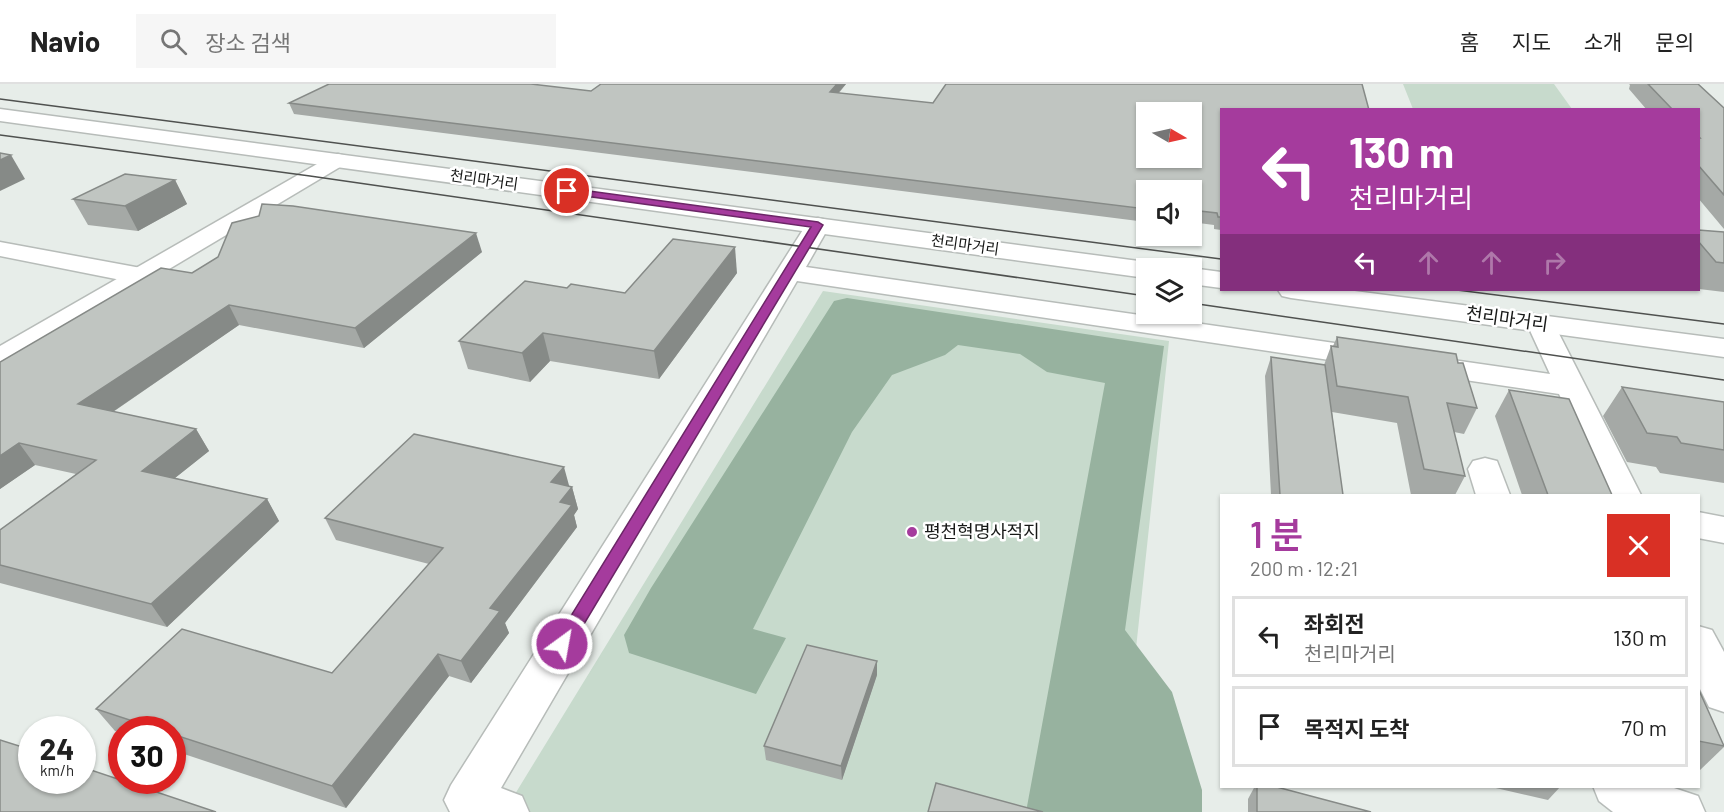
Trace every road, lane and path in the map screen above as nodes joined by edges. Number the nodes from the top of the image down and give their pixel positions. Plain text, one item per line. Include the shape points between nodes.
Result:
1 (0, 116) edge
2 (338, 160) junction
3 (818, 225) junction
4 (0, 249) edge
5 (1136, 269) edge
6 (789, 272) junction
7 (141, 276) junction
8 (1202, 277) edge
9 (1220, 280) edge
10 (1298, 291) edge
11 (1541, 324) junction
12 (1724, 348) edge
13 (0, 358) edge
14 (1570, 386) junction
15 (1624, 494) edge
16 (1700, 525) edge
17 (1724, 530) edge
18 (1700, 646) edge
19 (1724, 694) edge
20 (1619, 788) edge
21 (505, 812) edge
22 (1681, 812) edge

1 - 2 main road, 천리마거리
2 - 3 main road, 천리마거리
2 - 7 main road
3 - 5 main road, 천리마거리
3 - 6 main road
4 - 7 main road
6 - 14 main road
6 - 21 main road via 468,800
7 - 13 main road
8 - 9 main road
10 - 11 main road, 천리마거리
11 - 12 main road, 천리마거리
11 - 14 main road
14 - 15 main road
16 - 17 main road
18 - 19 main road
20 - 22 main road via 1628,795

